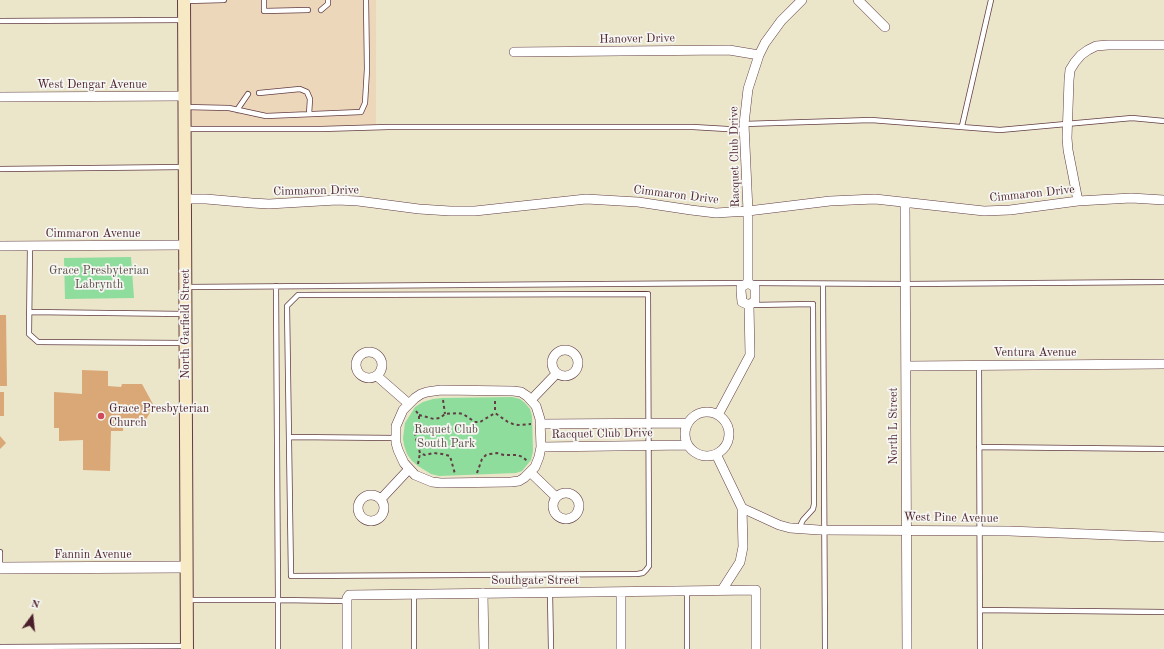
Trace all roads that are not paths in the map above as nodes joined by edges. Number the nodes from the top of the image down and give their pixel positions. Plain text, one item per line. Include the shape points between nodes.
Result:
1 (184, 0) edge
2 (224, 0) edge
3 (264, 0) edge
4 (328, 0) edge
5 (366, 0) edge
6 (802, 0) edge
7 (858, 0) edge
8 (991, 0) edge
9 (308, 10) dead end
10 (321, 10) dead end
11 (184, 20) junction
12 (0, 21) edge
13 (885, 27) dead end
14 (1164, 45) edge
15 (514, 52) dead end
16 (759, 55) junction
17 (259, 93) dead end
18 (248, 94) dead end
19 (0, 97) edge
20 (185, 102) junction
21 (238, 110) junction
22 (309, 114) junction
23 (1164, 121) edge
24 (1067, 124) junction
25 (962, 126) junction
26 (744, 127) junction
27 (185, 129) junction
28 (185, 167) junction
29 (0, 169) edge
30 (185, 198) junction
31 (1164, 200) edge
32 (1078, 201) junction
33 (905, 202) junction
34 (748, 211) junction
35 (186, 245) junction
36 (0, 246) edge
37 (30, 246) junction
38 (1164, 282) edge
39 (748, 283) junction
40 (823, 284) junction
41 (906, 284) junction
42 (276, 286) junction
43 (186, 287) junction
44 (749, 305) junction
45 (30, 312) junction
46 (186, 314) junction
47 (186, 343) junction
48 (1164, 364) edge
49 (906, 366) junction
50 (979, 366) junction
51 (556, 374) dead end
52 (377, 376) dead end
53 (531, 400) junction
54 (409, 404) junction
55 (718, 415) junction
56 (648, 423) junction
57 (688, 423) junction
58 (540, 424) junction
59 (289, 437) junction
60 (396, 438) junction
61 (688, 445) junction
62 (649, 446) junction
63 (541, 447) junction
64 (979, 447) junction
65 (1164, 449) edge
66 (716, 454) junction
67 (414, 466) junction
68 (527, 469) junction
69 (556, 497) dead end
70 (380, 499) dead end
71 (742, 508) junction
72 (799, 528) junction
73 (825, 530) junction
74 (907, 530) junction
75 (980, 530) junction
76 (1164, 537) edge
77 (0, 552) edge
78 (186, 567) junction
79 (0, 568) edge
80 (722, 590) junction
81 (687, 591) junction
82 (550, 592) junction
83 (621, 592) junction
84 (483, 593) junction
85 (414, 594) junction
86 (348, 598) junction
87 (187, 600) junction
88 (278, 600) junction
89 (980, 610) junction
90 (1164, 612) edge
91 (0, 647) edge
92 (187, 648) edge
93 (278, 649) edge
94 (347, 649) edge
95 (414, 649) edge
96 (484, 649) edge
97 (552, 649) edge
98 (621, 649) edge
99 (687, 649) edge
100 (756, 649) edge
101 (825, 649) edge
102 (907, 649) edge
103 (980, 649) edge

1 - 2 lane
1 - 11 main road, North Garfield Street
3 - 9 lane via 264,12
4 - 10 lane via 328,4
5 - 22 lane via 367,69 365,103 361,112
6 - 16 street, Racquet Club Drive via 781,21
7 - 13 street
8 - 25 lane
11 - 12 lane
11 - 20 main road, North Garfield Street
14 - 24 street via 1096,46 1081,55 1070,70
15 - 16 street, Hanover Drive via 729,50
16 - 26 street, Racquet Club Drive via 748,89
17 - 22 lane via 300,89 307,92 310,99
18 - 21 lane
19 - 20 street, West Dengar Avenue
20 - 21 lane
20 - 27 main road, North Garfield Street
21 - 22 lane via 266,116
23 - 24 lane via 1132,118
24 - 25 lane via 1006,130
24 - 32 street via 1068,150
25 - 26 lane via 871,120
26 - 27 lane via 388,126 321,129
26 - 34 street, Racquet Club Drive
27 - 28 main road, North Garfield Street
28 - 29 lane
28 - 30 main road, North Garfield Street
30 - 34 street, Cimmaron Drive via 258,204 358,201 450,212 475,212 586,199 638,202 716,213
30 - 35 main road, North Garfield Street
31 - 32 street, Cimmaron Drive via 1131,198
32 - 33 street, Cimmaron Drive via 1010,210
33 - 34 street, Cimmaron Drive via 852,199
33 - 41 street, North L Street
34 - 39 street, Racquet Club Drive
35 - 37 street, Cimmaron Avenue
35 - 43 main road, North Garfield Street
36 - 37 street, Cimmaron Avenue
37 - 45 lane
38 - 41 lane
39 - 40 lane
39 - 42 lane
39 - 44 street, Racquet Club Drive via 755,287 755,301
40 - 41 lane
40 - 73 lane
41 - 49 street, North L Street
42 - 43 lane
42 - 88 lane
43 - 46 main road, North Garfield Street
44 - 55 street, Racquet Club Drive via 750,355
44 - 72 lane via 813,304 814,504
45 - 46 lane
45 - 47 lane via 29,334 38,342
46 - 47 main road, North Garfield Street
47 - 78 main road, North Garfield Street
48 - 50 street, Ventura Avenue
49 - 50 street, Ventura Avenue
49 - 74 street, North L Street
50 - 64 lane
51 - 53 street
52 - 54 street
53 - 54 street via 521,392 513,391 441,390 421,394
53 - 58 street, Racquet Club Drive via 536,406
54 - 60 street via 403,410 396,426
55 - 57 street via 705,412 698,414
55 - 66 street via 727,424 729,438 724,448
56 - 57 street, Racquet Club Drive
56 - 58 street, Racquet Club Drive
56 - 59 lane via 648,294 298,295 287,306
56 - 62 lane
57 - 61 street via 685,436
58 - 63 street, Racquet Club Drive
59 - 60 lane
59 - 62 lane via 291,576 642,573 649,561
60 - 67 street via 404,463
61 - 62 street, Racquet Club Drive
61 - 66 street via 703,456
62 - 63 street, Racquet Club Drive
63 - 68 street, Racquet Club Drive via 535,466
64 - 65 lane
64 - 75 lane
66 - 71 street
67 - 68 street via 415,475 441,483 519,481 524,478
67 - 70 street
68 - 69 street
71 - 72 street, West Pine Avenue via 779,525
71 - 80 street via 743,547 740,562
72 - 73 street, West Pine Avenue
73 - 74 street, West Pine Avenue
73 - 101 lane
74 - 75 street, West Pine Avenue
74 - 102 street, North L Street
75 - 76 street, West Pine Avenue
75 - 89 lane
77 - 79 lane
78 - 79 street, Fannin Avenue
78 - 87 main road, North Garfield Street
80 - 81 street, Southgate Street
80 - 100 street via 756,590
81 - 83 street, Southgate Street
81 - 99 lane
82 - 83 street, Southgate Street
82 - 84 street, Southgate Street
82 - 97 lane
83 - 98 street
84 - 85 street, Southgate Street
84 - 96 street
85 - 86 street, Southgate Street
85 - 95 lane
86 - 88 lane
86 - 94 street
87 - 88 lane
87 - 92 main road, North Garfield Street
88 - 93 lane
89 - 90 lane
89 - 103 lane
91 - 92 lane

